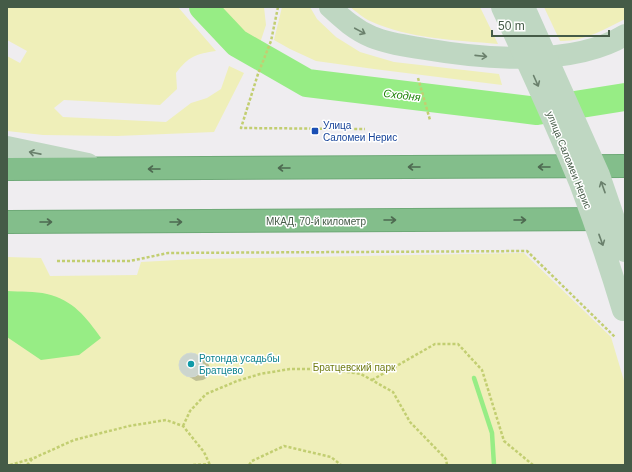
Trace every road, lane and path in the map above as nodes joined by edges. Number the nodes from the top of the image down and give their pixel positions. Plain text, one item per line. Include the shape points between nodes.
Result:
1 (278, 7) edge
2 (330, 7) edge
3 (502, 7) edge
4 (524, 7) edge
5 (625, 35) edge
6 (418, 78) dead end
7 (430, 120) dead end
8 (365, 129) dead end
9 (7, 148) edge
10 (625, 166) edge
11 (7, 169) edge
12 (114, 169) junction
13 (625, 219) edge
14 (7, 222) edge
15 (625, 251) edge
16 (57, 261) dead end
17 (624, 314) edge
18 (615, 337) dead end
19 (371, 380) junction
20 (183, 426) junction
21 (34, 458) junction
22 (209, 464) edge
23 (10, 465) edge
24 (26, 465) edge
25 (193, 465) edge
26 (249, 465) edge
27 (341, 465) edge
28 (448, 465) edge
29 (533, 465) edge

1 - 8 path via 271,41 241,128
2 -> 5 main road via 355,29 373,37 442,52 491,57 540,57 575,53 604,45
3 -> 17 main road, улица Саломеи Нерис, bridge via 580,183 602,242
15 -> 4 main road, улица Саломеи Нерис, bridge via 599,175
6 - 7 path
12 -> 9 main road
10 -> 12 highway
11 - 12 highway
14 -> 13 highway, МКАД, 70-й километр
16 - 18 path via 130,261 168,253 527,251
19 - 20 path via 361,374 327,369 290,369 260,374 206,394 190,411
19 - 28 path via 393,392 410,422 446,459
19 - 29 path via 435,344 458,344 482,370 504,441
20 - 21 path via 166,420 128,426 74,440
20 - 22 path via 204,452
21 - 23 path
21 - 24 path
22 - 25 path
26 - 27 path via 252,461 284,446 331,457

